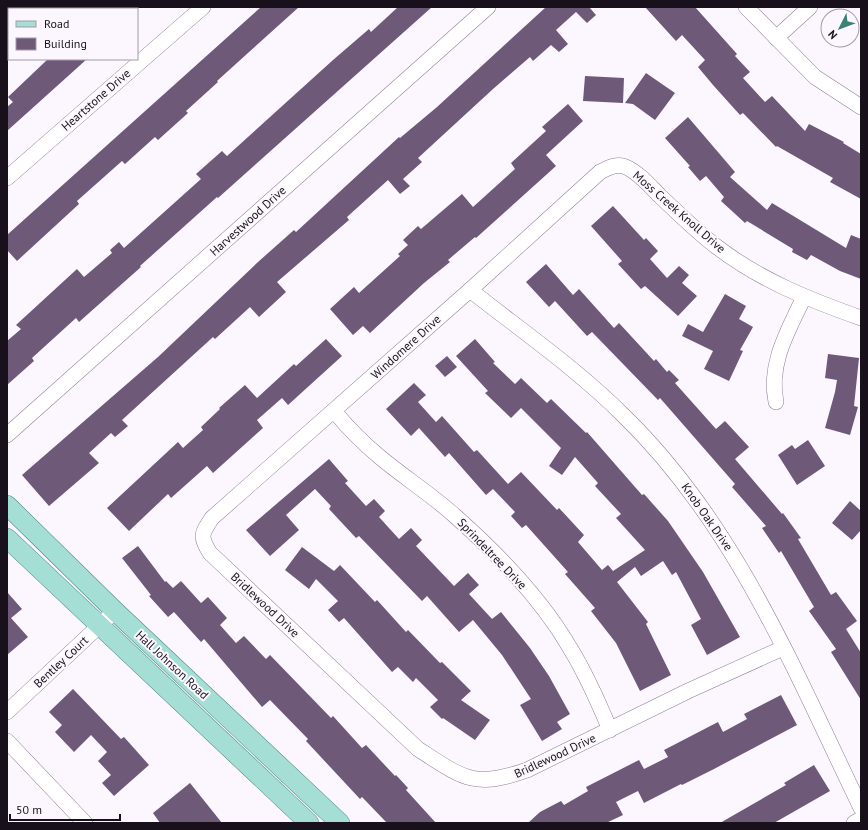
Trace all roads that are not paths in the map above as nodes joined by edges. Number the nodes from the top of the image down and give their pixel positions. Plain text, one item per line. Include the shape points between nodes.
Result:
1 (203, 7) edge
2 (488, 7) edge
3 (746, 7) edge
4 (810, 7) edge
5 (776, 38) junction
6 (861, 107) edge
7 (627, 167) joint
8 (7, 178) edge
9 (470, 290) junction
10 (804, 297) junction
11 (861, 318) edge
12 (776, 402) dead end
13 (334, 411) junction
14 (7, 435) edge
15 (7, 505) edge
16 (7, 538) edge
17 (205, 545) joint
18 (115, 611) junction
19 (100, 626) junction
20 (783, 648) junction
21 (7, 712) edge
22 (610, 730) junction
23 (7, 741) edge
24 (861, 808) edge
25 (861, 819) edge
26 (85, 823) edge
27 (309, 823) edge
28 (340, 823) edge
29 (854, 823) edge

1 - 8 street, Heartstone Drive
2 - 14 street, Harvestwood Drive
3 - 5 street
4 - 5 street
5 - 6 street via 815,77
7 - 9 street, Windomere Drive via 612,166 600,172
7 - 10 street, Moss Creek Knoll Drive via 717,247 762,277
9 - 13 street, Windomere Drive
9 - 20 street, Knob Oak Drive via 573,370 624,415 660,454 718,529 755,591
10 - 11 street, Moss Creek Knoll Drive
10 - 12 street via 781,346 776,363
13 - 17 street, Windomere Drive via 212,518 203,532
13 - 22 street, Sprindeltree Drive via 380,458 455,516 504,563 550,618 570,647 592,687
15 - 18 main road, Hall Johnson Road
16 - 19 main road, Hall Johnson Road
17 - 22 street, Bridlewood Drive via 210,553 418,749 454,772 487,781 502,779 527,770
18 - 19 street, Bentley Court
18 - 28 main road, Hall Johnson Road
19 - 21 street, Bentley Court
19 - 27 main road, Hall Johnson Road
20 - 22 street, Bridlewood Drive
20 - 24 street, Knob Oak Drive
23 - 26 street
25 - 29 street

